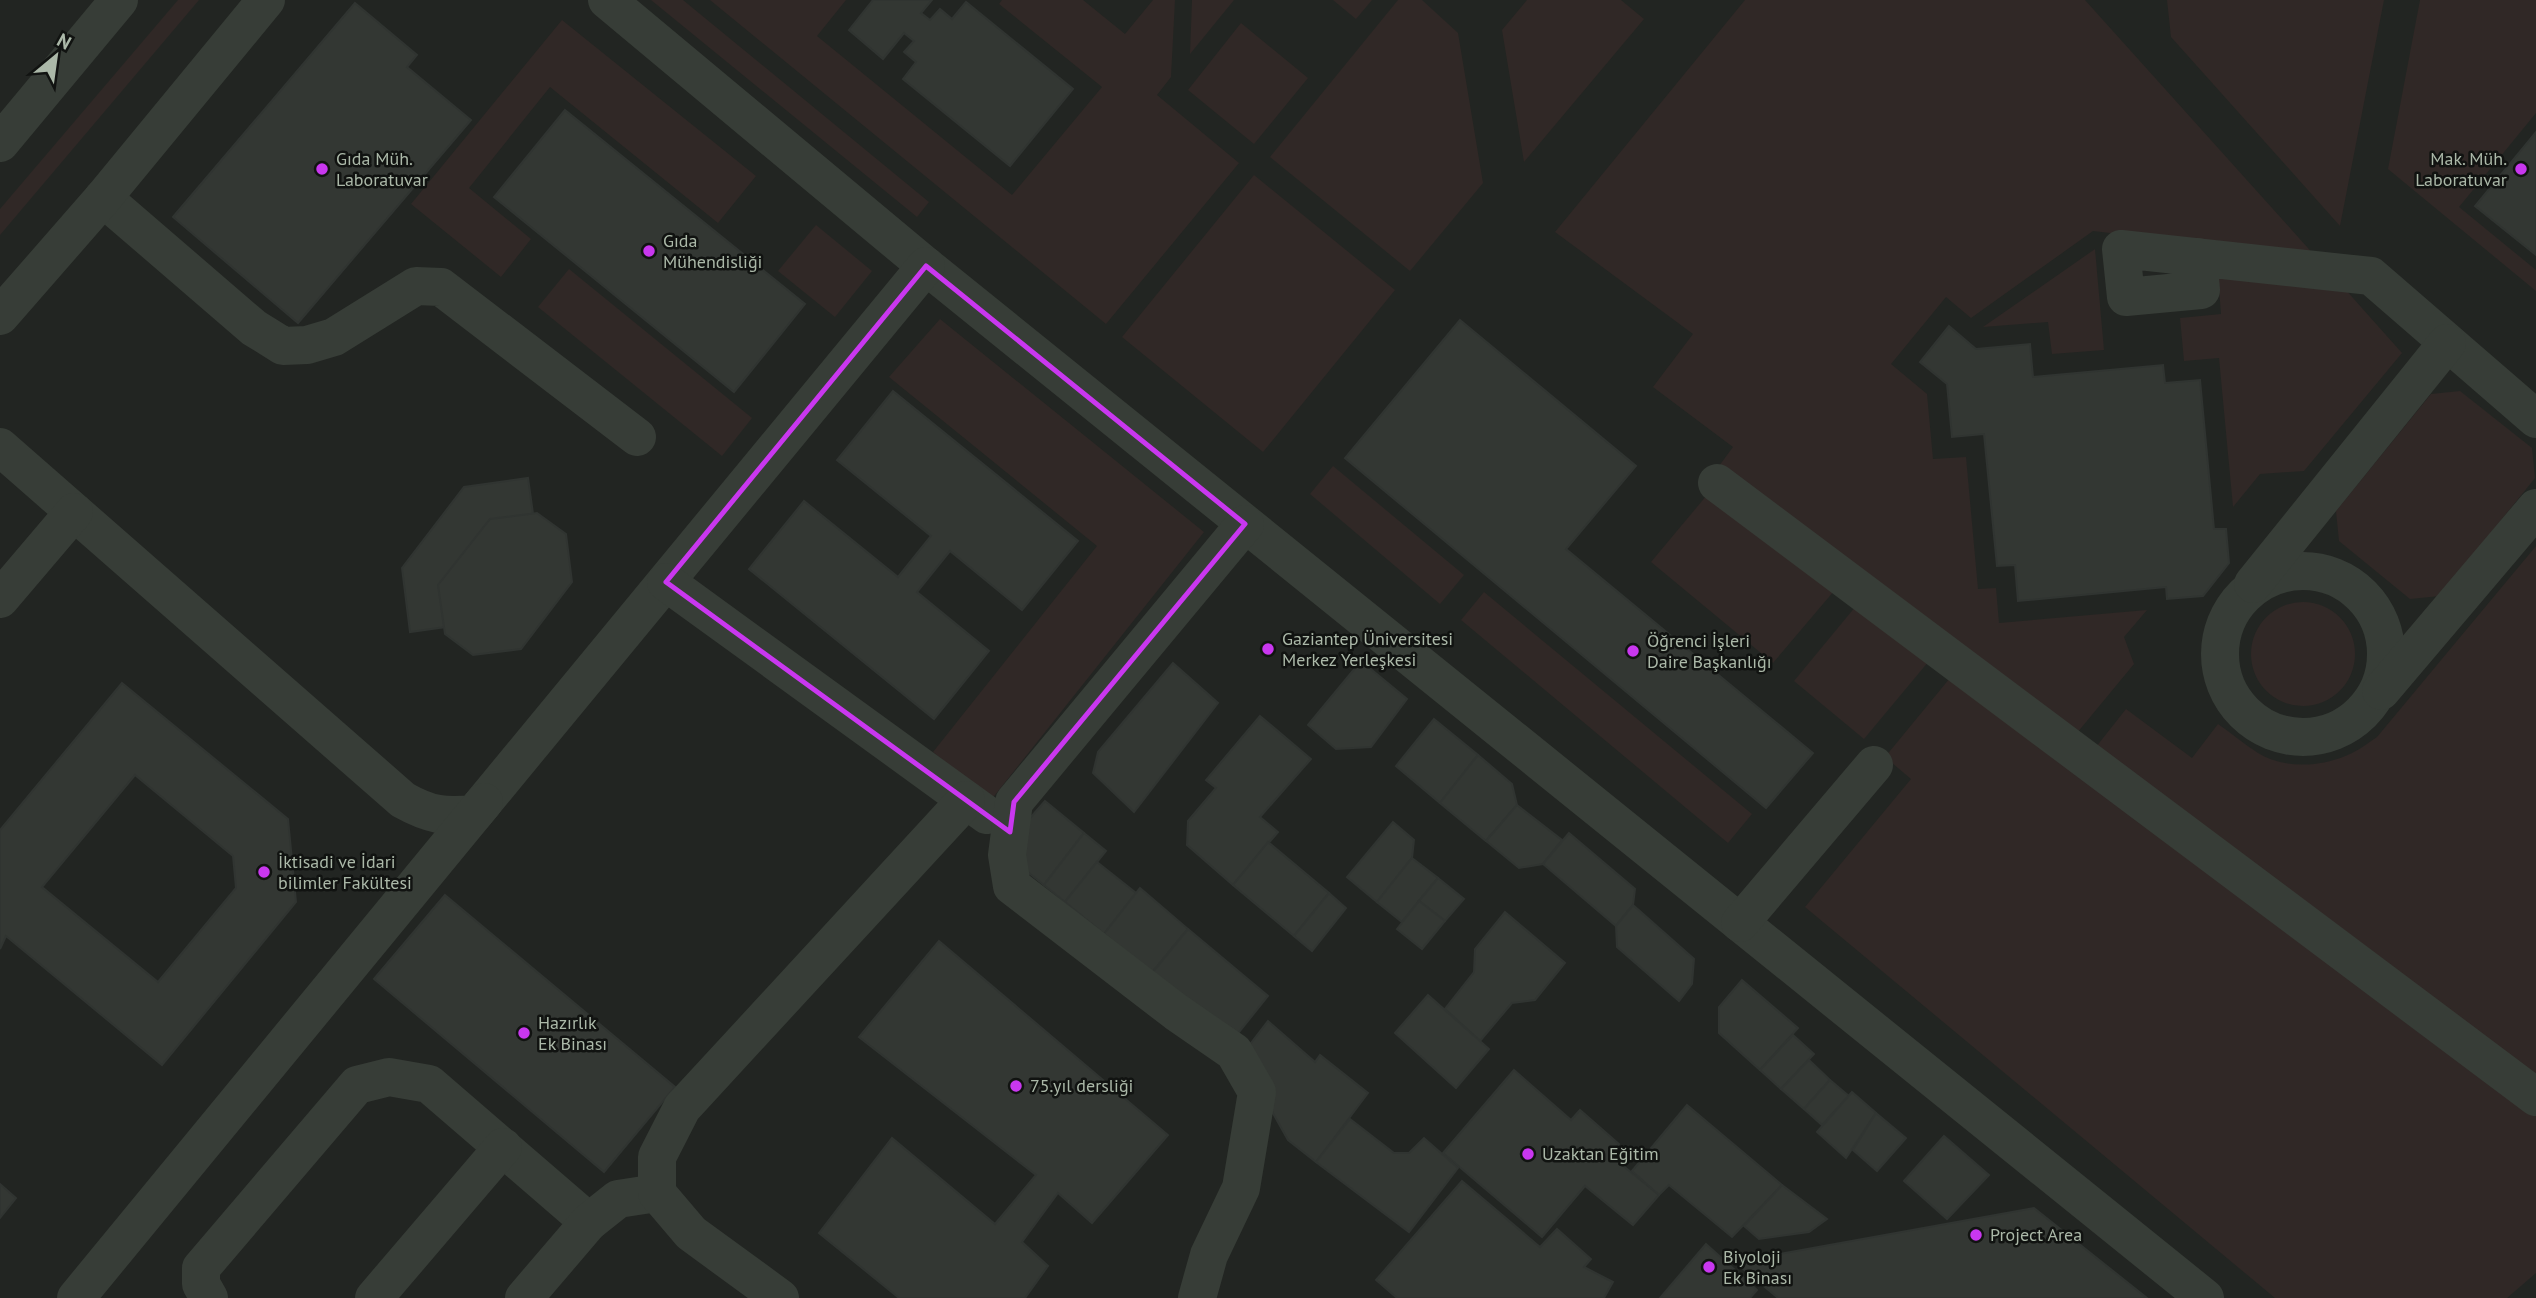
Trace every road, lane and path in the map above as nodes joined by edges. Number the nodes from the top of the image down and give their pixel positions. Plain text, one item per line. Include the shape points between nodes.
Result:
1 (119, 0) edge
2 (266, 0) edge
3 (607, 0) edge
4 (0, 143) edge
5 (103, 198) junction
6 (2198, 257) dead end
7 (926, 266) junction
8 (0, 316) edge
9 (2447, 343) junction
10 (2536, 419) edge
11 (637, 437) dead end
12 (0, 447) edge
13 (1717, 483) dead end
14 (2536, 508) edge
15 (74, 512) junction
16 (1245, 524) junction
17 (666, 582) junction
18 (2247, 591) junction
19 (0, 599) edge
20 (2374, 700) junction
21 (1874, 765) dead end
22 (495, 789) junction
23 (966, 800) junction
24 (1010, 832) junction
25 (1740, 923) junction
26 (2536, 1097) edge
27 (503, 1147) junction
28 (657, 1193) junction
29 (589, 1222) junction
30 (76, 1298) edge
31 (209, 1298) edge
32 (374, 1298) edge
33 (524, 1298) edge
34 (780, 1298) edge
35 (1197, 1298) edge
36 (2205, 1298) edge

1 - 4 street
2 - 5 street
3 - 7 street
5 - 8 street
5 - 11 street via 254,328 283,346 334,337 416,286 442,287
6 - 9 street via 2371,276
7 - 16 street
7 - 17 street
9 - 10 street
9 - 18 street
12 - 15 street
13 - 26 street
14 - 20 street
15 - 19 street
15 - 22 street via 402,800 447,817 474,814
16 - 24 street via 1014,802
16 - 25 street
17 - 22 street
17 - 23 street
18 - 20 street via 2286,571 2308,570 2349,584 2366,598 2378,616 2387,659
18 - 20 street via 2233,608 2219,649 2228,692 2241,710 2258,724 2299,738 2341,729
21 - 25 street
22 - 30 street
23 - 24 street
23 - 28 street via 682,1108 657,1157
24 - 35 street via 1007,855 1012,886 1234,1052 1257,1092 1241,1188 1209,1255
25 - 36 street
27 - 29 street
27 - 31 street via 429,1084 389,1077 357,1085 201,1268 201,1284
27 - 32 street
28 - 29 street via 618,1199
28 - 34 street via 691,1233
29 - 33 street

